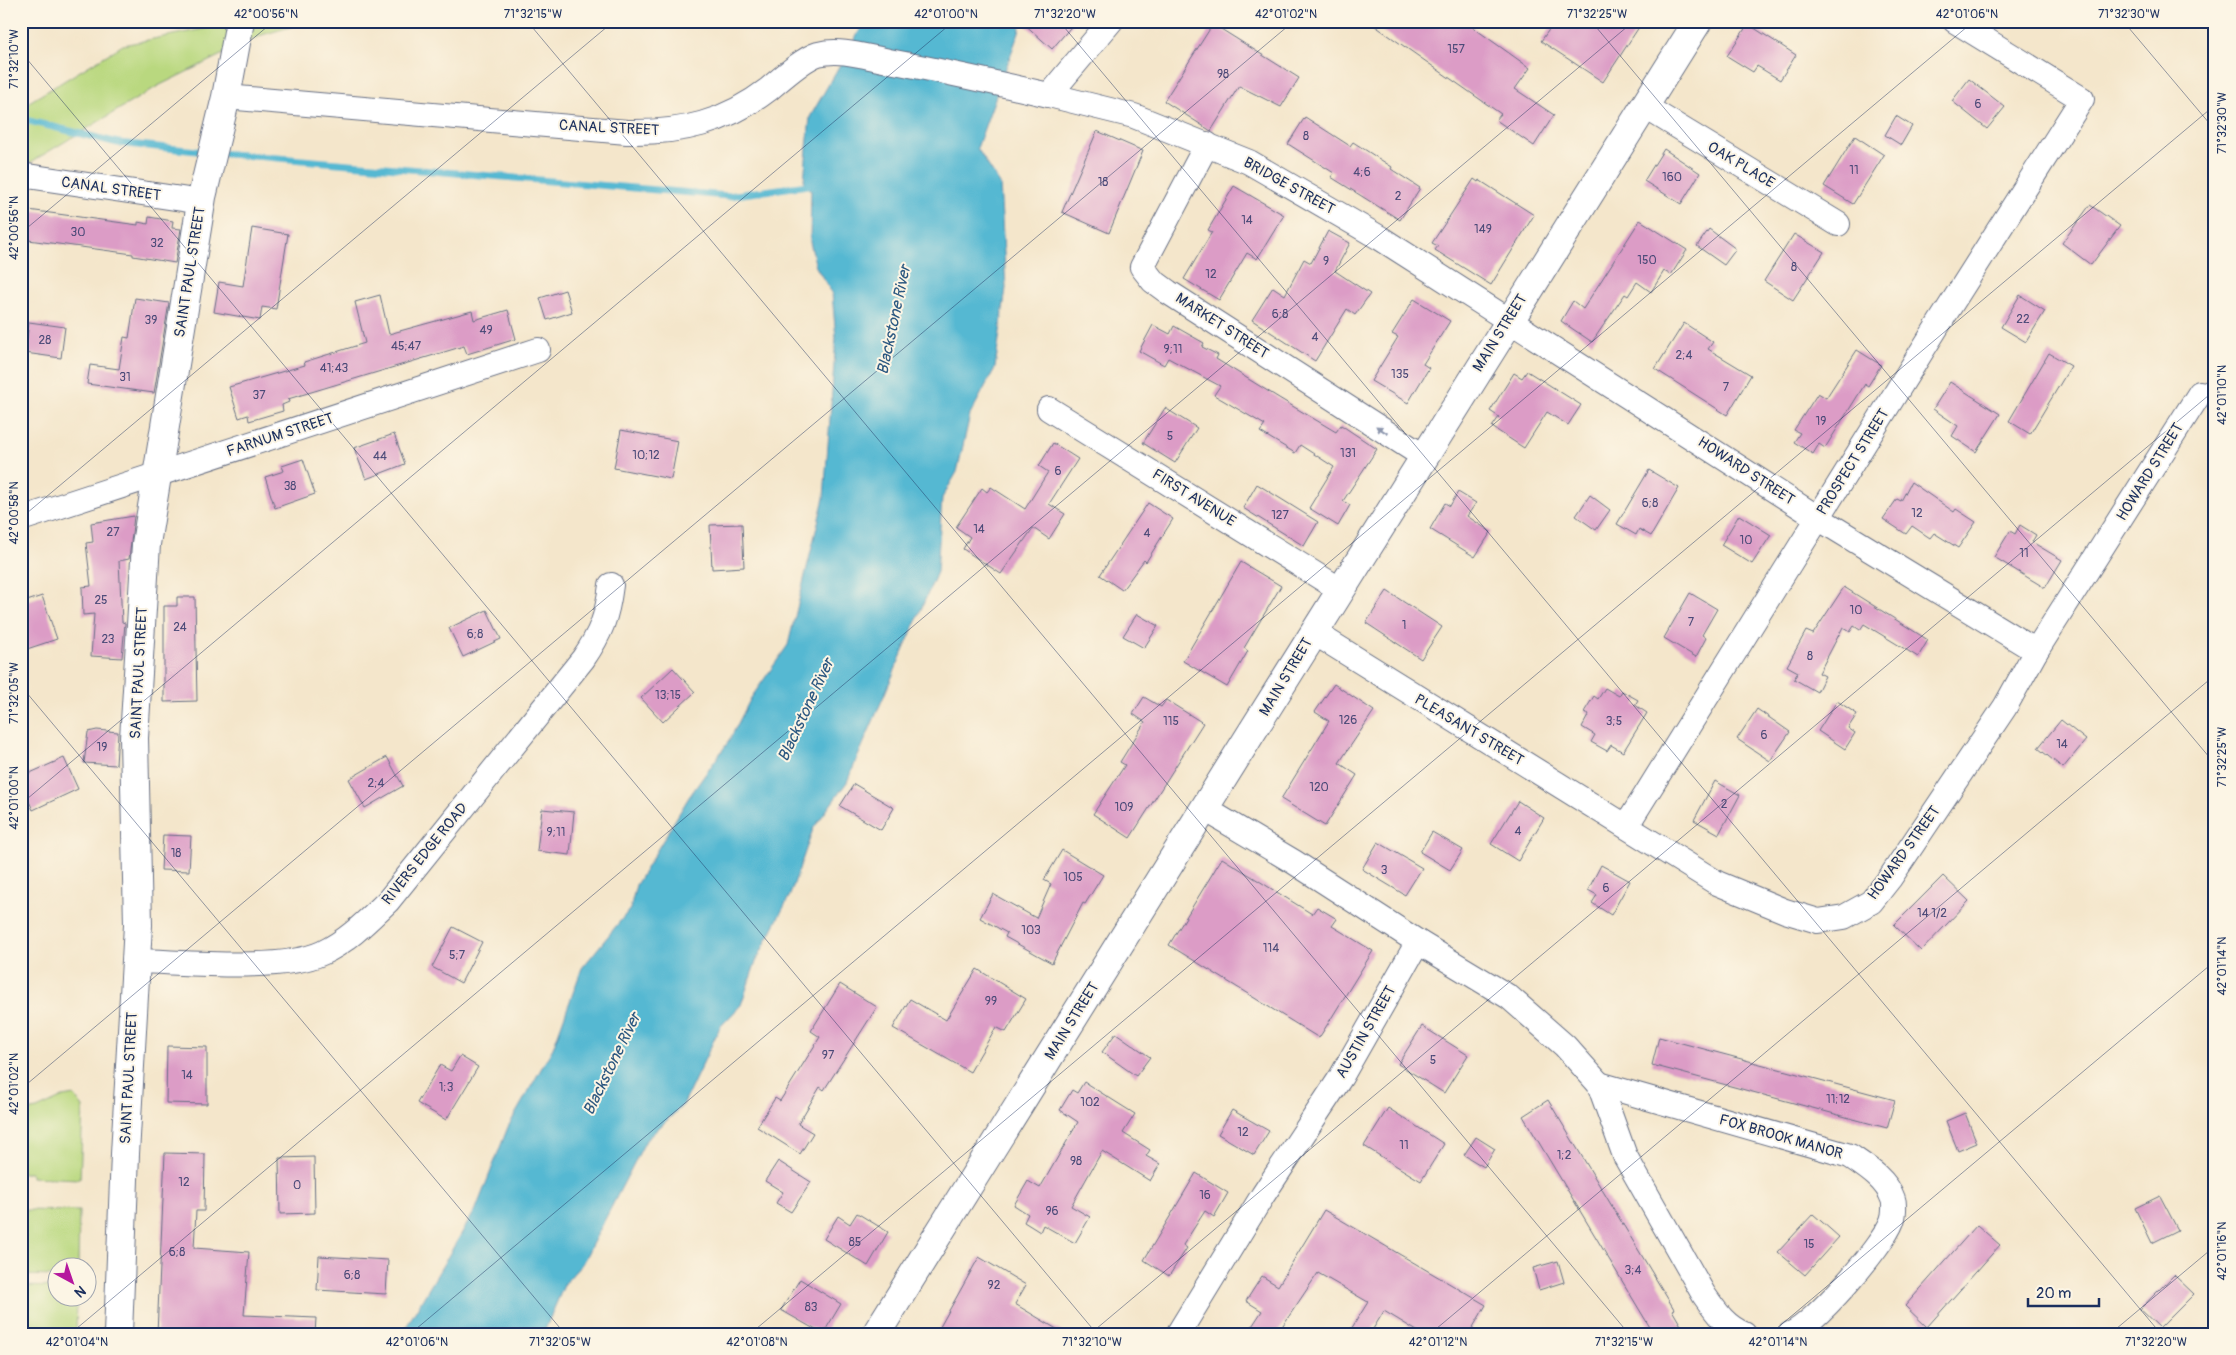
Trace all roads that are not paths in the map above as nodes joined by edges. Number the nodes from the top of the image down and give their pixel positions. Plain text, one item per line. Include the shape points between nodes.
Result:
1 (240, 21) edge
2 (1112, 21) edge
3 (1698, 21) edge
4 (1955, 21) edge
5 (1049, 95) junction
6 (226, 97) junction
7 (1644, 106) junction
8 (1207, 144) junction
9 (21, 175) edge
10 (202, 202) junction
11 (1838, 224) dead end
12 (1509, 319) junction
13 (538, 350) dead end
14 (2200, 393) dead end
15 (1049, 409) dead end
16 (1423, 456) junction
17 (157, 475) junction
18 (1818, 518) junction
19 (21, 519) edge
20 (611, 585) dead end
21 (1339, 589) junction
22 (1313, 632) junction
23 (2036, 651) junction
24 (1205, 809) junction
25 (1627, 825) junction
26 (1418, 942) junction
27 (137, 961) junction
28 (1599, 1084) junction
29 (118, 1334) edge
30 (876, 1334) edge
31 (1178, 1334) edge
32 (1744, 1334) edge
33 (1790, 1334) edge

1 - 6 main road, SAINT PAUL STREET
2 - 5 street
3 - 7 main road, MAIN STREET
4 - 18 street, PROSPECT STREET via 2082,100
5 - 6 street, CANAL STREET via 836,51 816,54 732,114 669,132 627,132
5 - 8 street, BRIDGE STREET via 1134,116
6 - 10 main road, SAINT PAUL STREET
7 - 11 street, OAK PLACE
7 - 12 main road, MAIN STREET
8 - 12 street, BRIDGE STREET via 1249,162 1364,228
16 -> 8 street, MARKET STREET via 1153,281 1142,267
9 - 10 street, CANAL STREET
10 - 17 main road, SAINT PAUL STREET
12 - 16 main road, MAIN STREET
12 - 18 street, HOWARD STREET
13 - 17 street, FARNUM STREET
14 - 23 street, HOWARD STREET
15 - 21 street, FIRST AVENUE
16 - 21 main road, MAIN STREET
17 - 19 street, FARNUM STREET
17 - 27 main road, SAINT PAUL STREET via 146,544 134,738
18 - 23 street, HOWARD STREET
18 - 25 street, PROSPECT STREET
20 - 27 street, RIVERS EDGE ROAD via 608,613 583,659 388,901 356,930 322,953 280,963
21 - 22 main road, MAIN STREET
22 - 24 main road, MAIN STREET
22 - 25 street, PLEASANT STREET via 1422,702
23 - 25 street, HOWARD STREET via 2005,707 1890,878 1870,902 1844,917 1818,920 1756,900 1717,883
24 - 26 street
24 - 30 main road, MAIN STREET
26 - 28 street via 1516,1002 1566,1046
26 - 31 street, AUSTIN STREET via 1341,1077 1263,1195
27 - 29 main road, SAINT PAUL STREET via 124,1154
28 - 32 street via 1625,1156 1704,1295 1732,1329
28 - 33 street, FOX BROOK MANOR via 1850,1156 1882,1181 1894,1199 1893,1220 1882,1240 1821,1311

